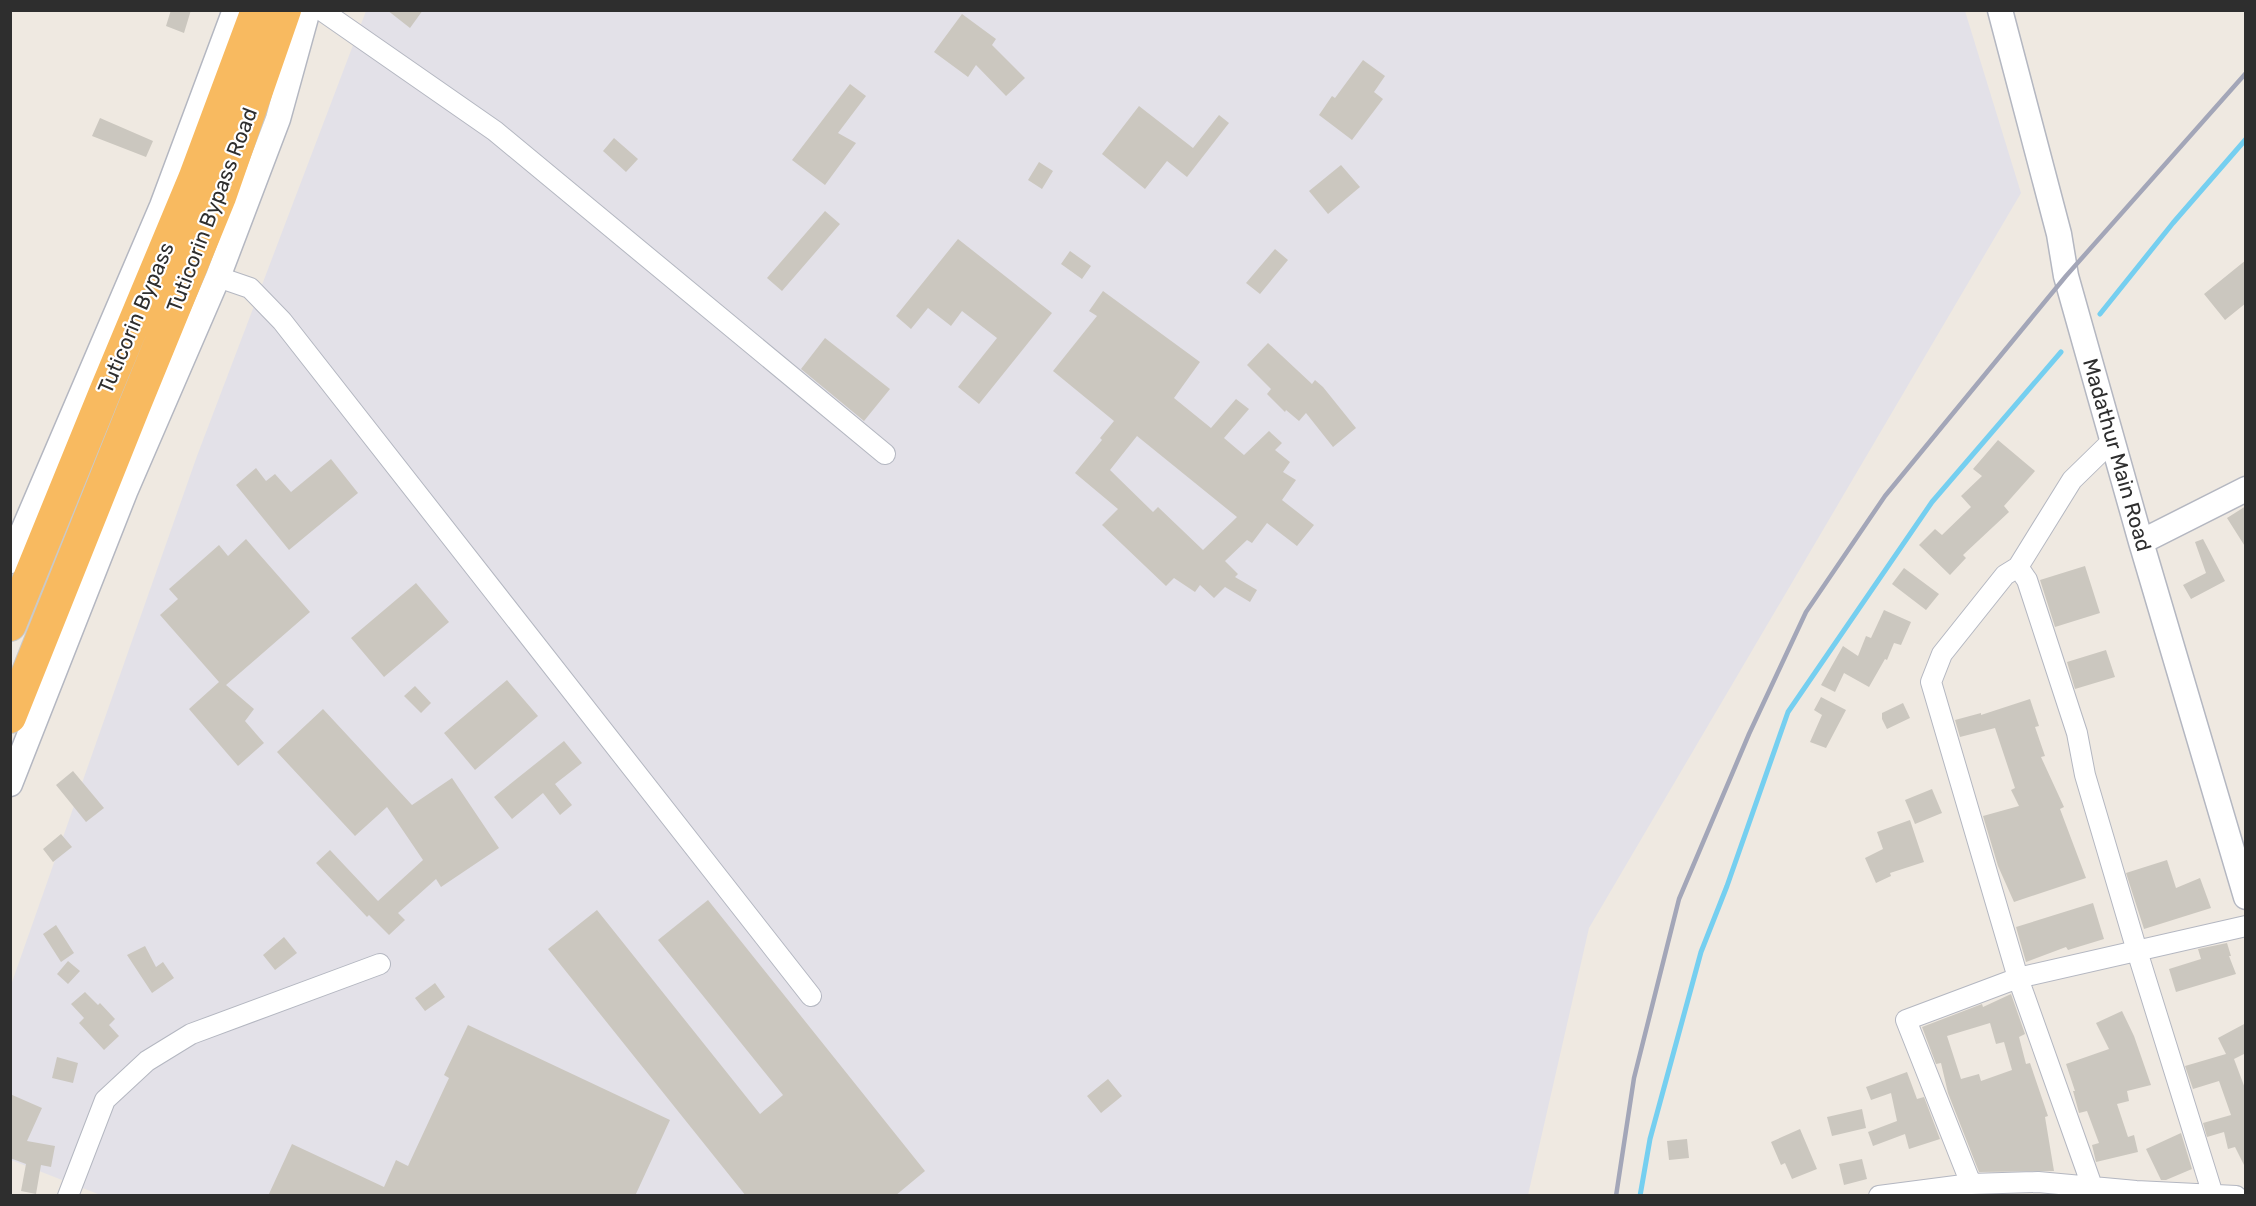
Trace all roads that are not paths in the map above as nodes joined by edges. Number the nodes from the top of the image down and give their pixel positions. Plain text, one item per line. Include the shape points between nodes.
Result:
1 (235, 10) edge
2 (257, 10) edge
3 (285, 10) edge
4 (308, 10) edge
5 (321, 10) edge
6 (2000, 10) edge
7 (218, 277) junction
8 (134, 406) joint
9 (2113, 440) junction
10 (885, 454) dead end
11 (2246, 489) edge
12 (2141, 542) junction
13 (10, 561) edge
14 (2018, 567) junction
15 (10, 625) edge
16 (10, 717) edge
17 (10, 784) edge
18 (2246, 897) edge
19 (2246, 926) edge
20 (2137, 951) junction
21 (380, 964) dead end
22 (2018, 978) junction
23 (811, 996) dead end
24 (1971, 1184) junction
25 (2092, 1186) junction
26 (2213, 1195) edge
27 (68, 1196) edge
28 (1879, 1196) edge
29 (2236, 1196) edge

1 - 13 street via 162,206
2 - 15 highway, Tuticorin Bypass via 195,179
3 - 8 highway, Tuticorin Bypass Road via 220,198
4 - 7 street via 278,119
5 - 10 street via 495,131
6 - 9 street, Madathur Main Road via 2059,234 2066,276
7 - 17 street via 125,492
7 - 23 street via 250,288 282,321
8 - 16 highway, Tuticorin Bypass
9 - 12 street, Madathur Main Road
9 - 14 street via 2072,480
11 - 12 street
12 - 18 street, Madathur Main Road
14 - 20 street via 2027,580 2077,733 2085,775
14 - 22 street via 2005,575 1942,654 1931,682
19 - 20 street
20 - 22 street
20 - 26 street
21 - 27 street via 191,1034 147,1061 105,1100
22 - 24 street via 1906,1020
22 - 25 street
24 - 25 street via 2038,1182
24 - 28 street
25 - 26 street
26 - 29 street

